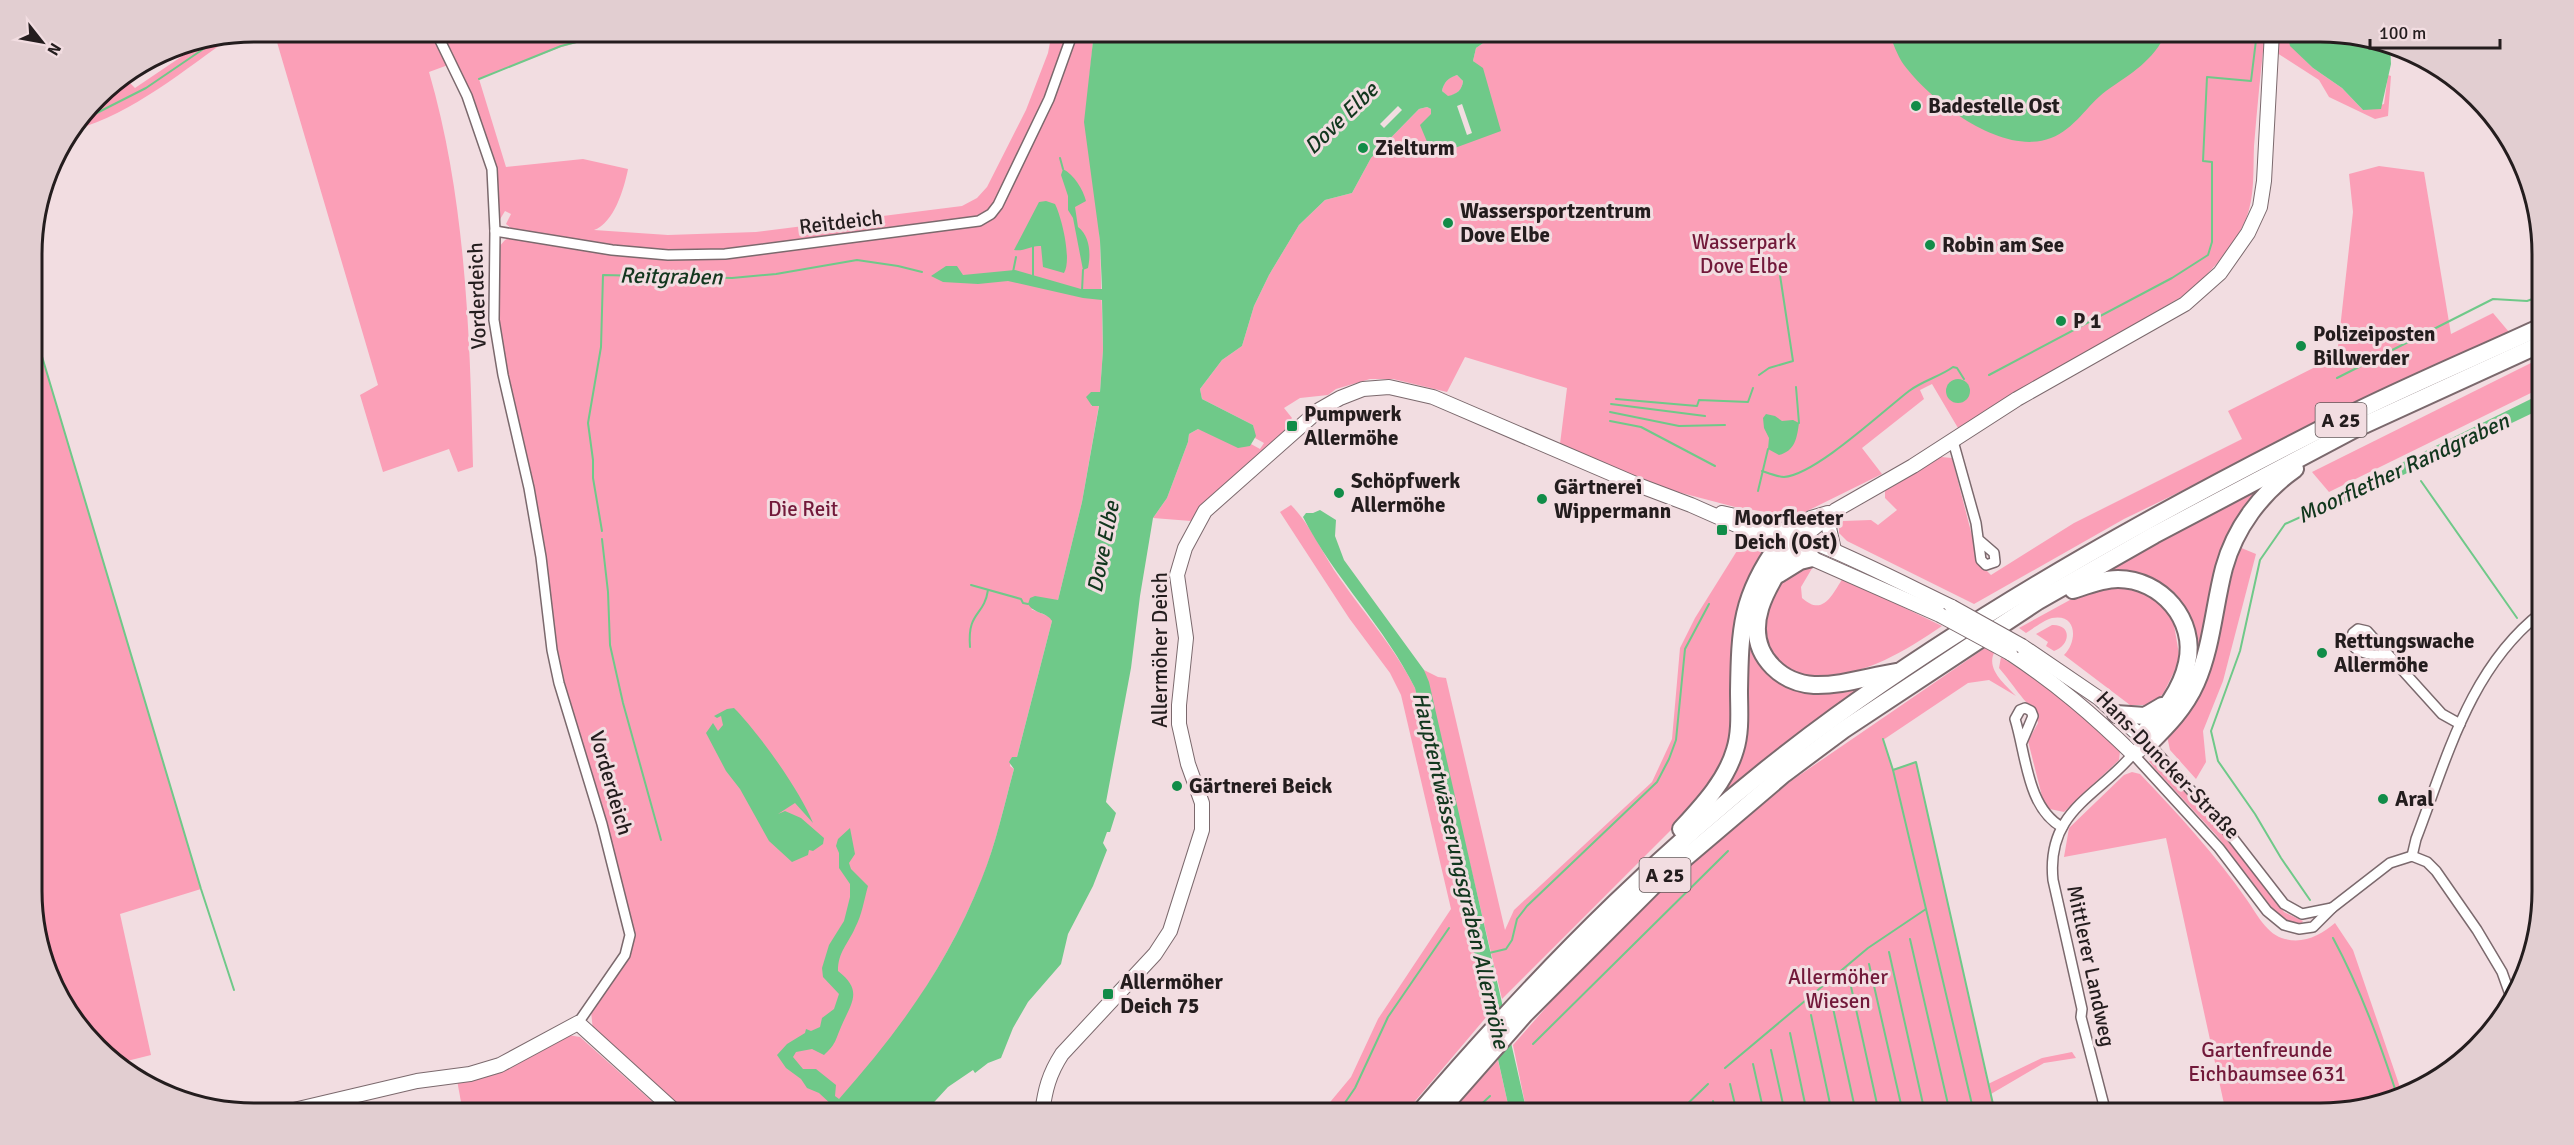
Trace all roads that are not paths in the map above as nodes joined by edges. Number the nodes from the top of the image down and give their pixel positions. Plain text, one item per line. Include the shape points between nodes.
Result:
1 (441, 42) edge
2 (1069, 42) edge
3 (2271, 42) edge
4 (495, 231) junction
5 (2532, 331) edge
6 (2532, 348) edge
7 (2353, 430) junction
8 (1953, 441) junction
9 (1691, 506) junction
10 (1836, 510) junction
11 (1797, 534) junction
12 (1979, 540) dead end
13 (1785, 547) junction
14 (1834, 550) junction
15 (1812, 558) junction
16 (1773, 578) junction
17 (2038, 601) junction
18 (1946, 611) junction
19 (2532, 620) edge
20 (2016, 649) junction
21 (2390, 657) dead end
22 (1900, 672) junction
23 (2167, 702) junction
24 (2116, 714) junction
25 (2460, 724) junction
26 (2144, 740) junction
27 (2022, 742) dead end
28 (2133, 754) junction
29 (2061, 827) junction
30 (2412, 856) junction
31 (1646, 872) junction
32 (2332, 909) junction
33 (2508, 989) edge
34 (578, 1023) junction
35 (324, 1103) edge
36 (666, 1103) edge
37 (1044, 1103) edge
38 (1428, 1103) edge
39 (1446, 1103) edge
40 (2103, 1103) edge

1 - 4 street, Vorderdeich via 467,96 487,151 494,190
2 - 4 street, Reitdeich via 1049,99 998,205 979,221 725,254 668,255 612,250
3 - 8 street via 2260,207 2234,256 2185,304 2017,399
4 - 34 street, Vorderdeich via 494,320 538,535 552,651 630,935 625,955
5 - 22 highway, A 25 via 2348,416 2190,498
6 - 7 highway, A 25
7 - 17 highway, A 25
7 - 26 highway via 2287,474 2242,525 2224,567 2206,658 2198,679 2183,707
8 - 10 street
8 - 12 street
9 - 11 street, Allermöher Deich
9 - 13 street, Allermöher Deich
9 - 37 street, Allermöher Deich via 1433,397 1389,387 1363,389 1319,410 1205,511 1185,548 1177,575 1186,638 1179,724 1202,803 1202,830 1170,931 1155,954 1062,1054 1051,1070
10 - 11 street via 1811,518
10 - 14 street via 1829,528
11 - 13 street
11 - 14 street, Hans-Duncker-Straße
13 - 15 street, Hans-Duncker-Straße
13 - 16 highway
13 - 31 highway via 1753,587 1744,614 1740,636 1739,727 1725,774
14 - 18 street, Hans-Duncker-Straße
15 - 16 highway via 1793,564
15 - 18 street, Hans-Duncker-Straße
16 - 22 highway via 1759,612 1757,631 1763,656 1779,673 1798,683 1813,685
17 - 23 highway via 2092,583 2118,579 2146,585 2165,597 2184,622 2189,645 2184,676
17 - 39 highway, A 25 via 1876,707 1784,774 1657,882 1525,1014
18 - 20 street, Hans-Duncker-Straße, bridge
19 - 25 street via 2497,656
20 - 24 street, Hans-Duncker-Straße via 2081,684
20 - 28 street, Hans-Duncker-Straße
21 - 25 street via 2442,714
22 - 31 highway, A 25 via 1775,763
23 - 24 highway via 2145,716
23 - 26 highway
24 - 26 street, Hans-Duncker-Straße
25 - 30 street
26 - 28 street
26 - 32 street, Hans-Duncker-Straße via 2225,828 2284,904 2302,914
27 - 29 street via 2038,803 2045,816
28 - 29 street, Mittlerer Landweg via 2078,804
28 - 32 street, Hans-Duncker-Straße via 2219,848 2277,921 2307,929
29 - 40 street, Mittlerer Landweg via 2053,856 2053,880
30 - 32 street, Hans-Duncker-Straße via 2391,863
30 - 33 street via 2427,862 2458,901 2502,972
31 - 38 highway, A 25 via 1521,997
34 - 35 street, Vorderdeich via 496,1066
34 - 36 street

